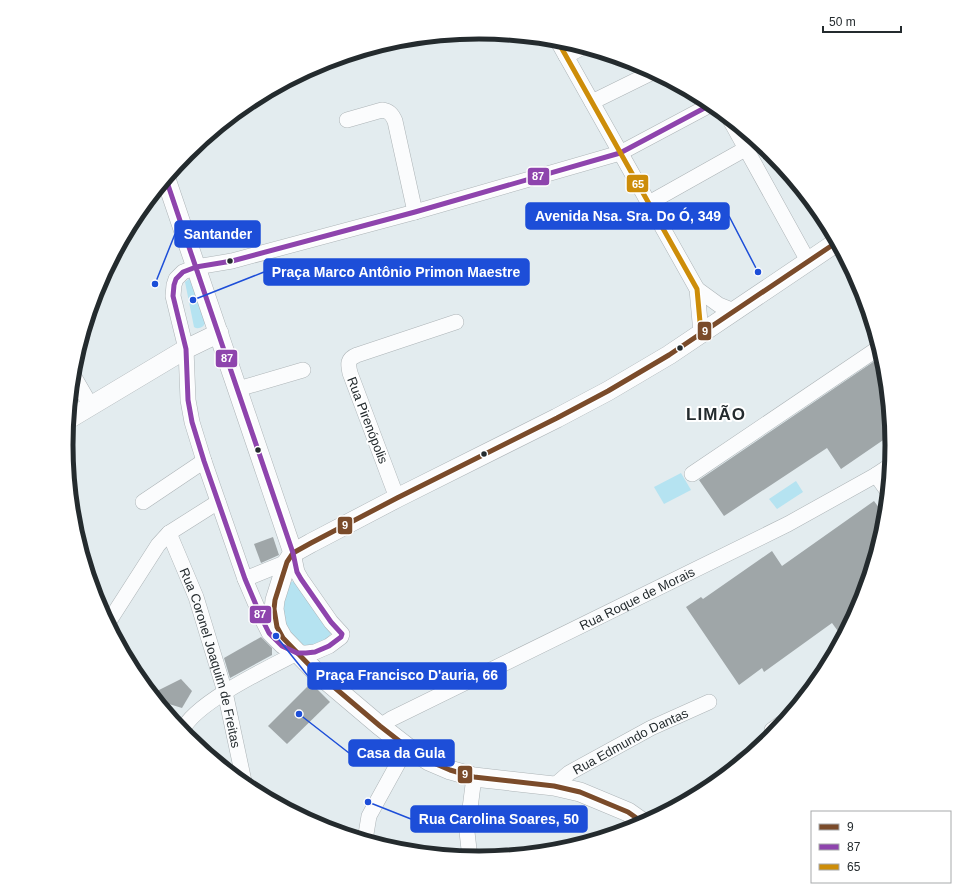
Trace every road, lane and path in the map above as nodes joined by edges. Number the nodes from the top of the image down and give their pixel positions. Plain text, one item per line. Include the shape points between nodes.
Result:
1 (561, 48) edge
2 (576, 51) edge
3 (566, 56) junction
4 (646, 75) edge
5 (592, 102) junction
6 (705, 108) edge
7 (347, 120) dead end
8 (737, 131) edge
9 (747, 148) junction
10 (620, 153) junction
11 (168, 185) edge
12 (649, 203) junction
13 (415, 212) junction
14 (833, 244) edge
15 (808, 261) junction
16 (196, 267) junction
17 (697, 289) junction
18 (734, 312) junction
19 (456, 322) dead end
20 (219, 333) junction
21 (701, 333) junction
22 (186, 349) junction
23 (874, 351) edge
24 (303, 370) dead end
25 (78, 383) edge
26 (238, 389) junction
27 (91, 406) junction
28 (74, 416) edge
29 (204, 461) junction
30 (885, 469) edge
31 (692, 474) dead end
32 (876, 475) junction
33 (884, 486) edge
34 (397, 498) junction
35 (143, 502) dead end
36 (218, 502) junction
37 (169, 533) junction
38 (290, 558) junction
39 (245, 579) junction
40 (112, 617) edge
41 (297, 653) junction
42 (225, 692) junction
43 (709, 702) dead end
44 (184, 725) edge
45 (380, 726) junction
46 (407, 747) junction
47 (243, 775) edge
48 (474, 777) junction
49 (554, 786) junction
50 (638, 819) edge
51 (366, 836) edge
52 (469, 852) edge

1 - 3 street
2 - 3 street
3 - 5 street
4 - 5 street
5 - 10 street
6 - 10 street
7 - 13 street via 382,110 392,114
8 - 9 street
9 - 12 street
9 - 15 street
10 - 12 street
10 - 13 street
11 - 16 main road
12 - 17 street
13 - 16 street via 232,261
14 - 15 main road
15 - 18 main road
16 - 20 main road
16 - 22 street via 183,272 174,285 173,296
17 - 18 street
17 - 21 street
18 - 21 main road
19 - 34 street, Rua Pirenópolis via 357,355 350,359 348,364
20 - 22 main road
20 - 26 main road
21 - 34 main road via 608,391
22 - 27 main road
22 - 29 street via 189,407
23 - 31 street
24 - 26 street
25 - 27 street
26 - 38 main road
27 - 28 main road
29 - 35 street
29 - 36 street
30 - 32 street, Rua Roque de Morais
32 - 33 street
32 - 45 street, Rua Roque de Morais via 788,524
34 - 38 main road
36 - 37 street
36 - 39 street
37 - 40 street via 158,545
37 - 42 street, Rua Coronel Joaquim de Freitas via 196,597
38 - 39 street
38 - 41 main road via 274,609 277,627
38 - 41 street via 301,579 342,634 329,646 315,652
39 - 41 street via 269,633 282,646
41 - 42 street
41 - 45 main road
42 - 44 street via 200,709
42 - 47 street, Rua Coronel Joaquim de Freitas
43 - 49 street, Rua Edmundo Dantas via 651,728 569,773
45 - 46 main road
46 - 48 main road via 429,761
46 - 51 street via 369,816
48 - 49 main road
48 - 52 street via 467,832
49 - 50 main road via 580,792 628,812

